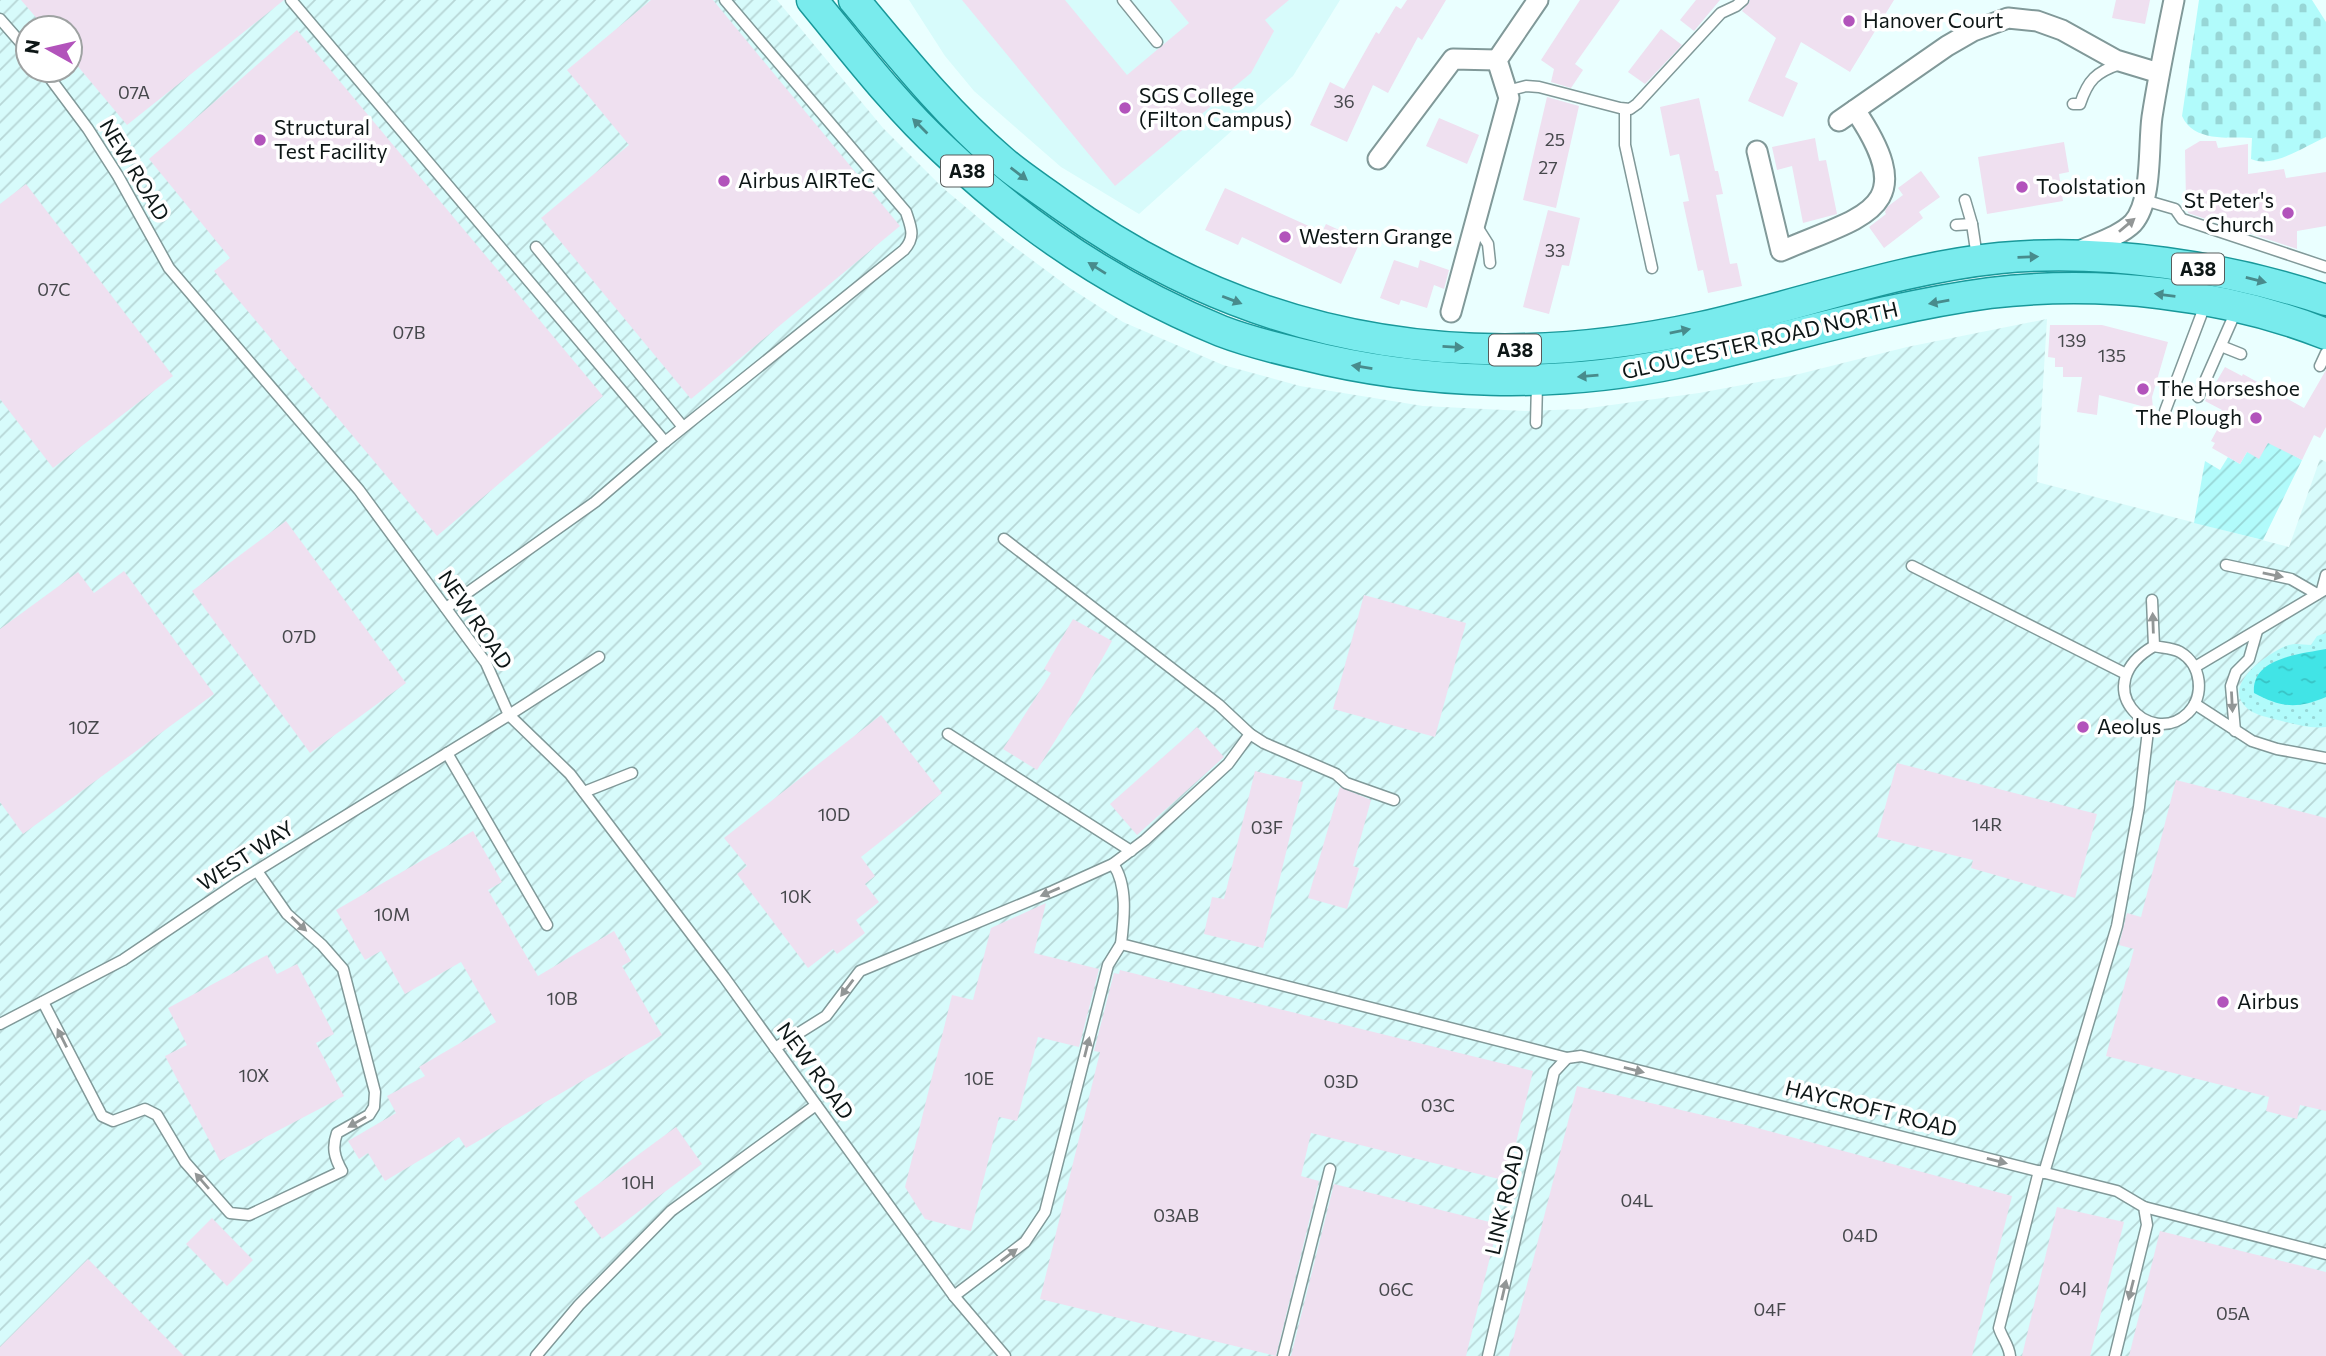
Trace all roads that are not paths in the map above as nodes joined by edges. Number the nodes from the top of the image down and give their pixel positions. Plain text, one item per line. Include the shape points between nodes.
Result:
1 (291, 0) edge
2 (725, 0) edge
3 (812, 0) edge
4 (854, 0) edge
5 (1123, 0) edge
6 (1538, 0) edge
7 (1743, 0) edge
8 (2174, 0) edge
9 (0, 19) edge
10 (14, 35) edge
11 (1157, 42) dead end
12 (1497, 60) junction
13 (2124, 62) junction
14 (2159, 73) junction
15 (54, 84) edge
16 (1507, 91) junction
17 (2073, 104) dead end
18 (1625, 109) junction
19 (1757, 151) dead end
20 (1378, 159) dead end
21 (1965, 200) dead end
22 (2144, 200) junction
23 (1475, 223) junction
24 (1972, 224) junction
25 (1956, 225) dead end
26 (536, 247) dead end
27 (2067, 256) junction
28 (1978, 261) junction
29 (1490, 263) dead end
30 (2326, 267) edge
31 (1652, 268) dead end
32 (2326, 300) edge
33 (2206, 301) junction
34 (2237, 307) junction
35 (1451, 312) dead end
36 (2326, 334) edge
37 (2221, 346) junction
38 (2326, 353) edge
39 (2241, 354) dead end
40 (2320, 366) dead end
41 (1538, 380) junction
42 (2198, 397) dead end
43 (2165, 411) dead end
44 (1536, 423) dead end
45 (684, 427) junction
46 (665, 442) junction
47 (1004, 538) dead end
48 (2226, 565) dead end
49 (1912, 566) dead end
50 (2326, 575) edge
51 (2321, 591) edge
52 (2152, 600) dead end
53 (446, 608) junction
54 (2256, 631) junction
55 (2154, 646) junction
56 (599, 657) dead end
57 (2195, 667) junction
58 (2126, 674) junction
59 (2195, 704) junction
60 (509, 715) junction
61 (2149, 722) junction
62 (2235, 731) junction
63 (948, 734) dead end
64 (1250, 734) junction
65 (447, 754) junction
66 (2326, 758) edge
67 (632, 773) dead end
68 (584, 792) junction
69 (1394, 800) dead end
70 (1131, 851) junction
71 (1113, 864) junction
72 (257, 871) junction
73 (547, 925) dead end
74 (1121, 943) junction
75 (43, 1002) junction
76 (0, 1024) edge
77 (775, 1048) junction
78 (1567, 1058) junction
79 (816, 1105) junction
80 (1330, 1169) dead end
81 (2042, 1172) junction
82 (2144, 1207) junction
83 (2326, 1254) edge
84 (954, 1296) junction
85 (536, 1356) edge
86 (1005, 1356) edge
87 (1283, 1356) edge
88 (1488, 1356) edge
89 (2010, 1356) edge
90 (2115, 1356) edge

1 - 46 lane
2 - 45 lane via 906,212 911,243
41 -> 3 main road, GLOUCESTER ROAD NORTH / A38 via 1424,375 1329,361 1225,333 1156,302 1065,247 973,177 914,121
4 -> 28 main road, GLOUCESTER ROAD NORTH / A38 via 925,83 993,152 1086,222 1170,272 1229,300 1342,334 1445,347 1537,350 1580,346 1702,327
5 - 11 lane
6 - 12 street
7 - 18 lane via 1721,13 1637,104
8 - 14 street
9 - 10 lane
12 - 16 street
12 - 20 street via 1452,59
13 - 14 street
13 - 17 lane via 2101,70 2080,104
13 - 19 street via 2037,21 2008,18 1973,31 1847,115 1869,130 1884,163 1880,200 1858,218 1780,251
14 - 22 street
15 - 53 lane, NEW ROAD via 118,176 169,268 359,489
16 - 18 lane via 1532,86
16 - 23 street via 1509,98
18 - 31 lane via 1625,145
21 - 24 lane
27 -> 22 street via 2126,228
22 - 30 lane via 2175,209 2182,219
23 - 29 lane via 1488,244
23 - 35 street
24 - 25 lane
24 - 28 lane
26 - 45 lane
28 -> 27 main road, GLOUCESTER ROAD NORTH / A38
27 -> 32 main road, GLOUCESTER ROAD NORTH / A38 via 2239,276
33 - 34 main road, GLOUCESTER ROAD NORTH / A38
33 -> 41 main road, GLOUCESTER ROAD NORTH / A38 via 2111,290 1992,293 1869,316 1677,363
33 - 43 lane
34 - 36 main road, GLOUCESTER ROAD NORTH / A38
34 - 37 lane
37 - 39 lane
37 - 42 lane
38 - 40 lane
41 - 44 lane
45 - 46 lane
46 - 53 lane via 595,502
47 - 64 lane
48 -> 51 lane via 2291,579
49 - 58 lane
50 - 51 lane
51 - 54 lane
55 -> 52 lane
53 - 60 lane, NEW ROAD via 486,663
54 - 57 lane
54 -> 62 lane via 2249,659 2231,686
55 - 57 lane via 2180,652
55 - 58 lane via 2131,663
56 - 60 lane, WEST WAY
57 - 59 lane via 2199,679
58 - 61 lane via 2125,697
59 - 61 lane via 2175,721
59 - 62 lane
60 - 65 lane, WEST WAY
60 - 68 lane, NEW ROAD
61 - 81 lane via 2117,926
62 - 66 lane via 2277,749
63 - 70 lane
64 - 69 lane via 1346,783
64 - 70 lane via 1228,764
65 - 72 lane, WEST WAY
65 - 73 lane
67 - 68 lane
68 - 77 lane, NEW ROAD
70 - 71 lane
71 - 74 lane via 1122,895
71 -> 77 lane via 860,971 826,1016
72 - 75 lane, WEST WAY via 123,960
72 -> 75 lane via 288,914 343,969 375,1092 369,1115 337,1133 333,1144 342,1171 249,1215 230,1213 185,1162 157,1115 145,1109 113,1121 102,1116
74 - 78 lane, HAYCROFT ROAD
84 -> 74 lane via 1025,1242 1045,1212 1108,965
75 - 76 lane, WEST WAY
77 - 79 lane, NEW ROAD
78 -> 81 lane, HAYCROFT ROAD via 1581,1056
88 -> 78 lane, LINK ROAD via 1554,1072
79 - 84 lane, NEW ROAD
79 - 85 lane via 671,1211
80 - 87 lane
81 - 82 lane, HAYCROFT ROAD via 2117,1191
81 - 89 lane via 1999,1328
82 - 83 lane, HAYCROFT ROAD
82 -> 90 lane via 2147,1225
84 - 86 lane, NEW ROAD

